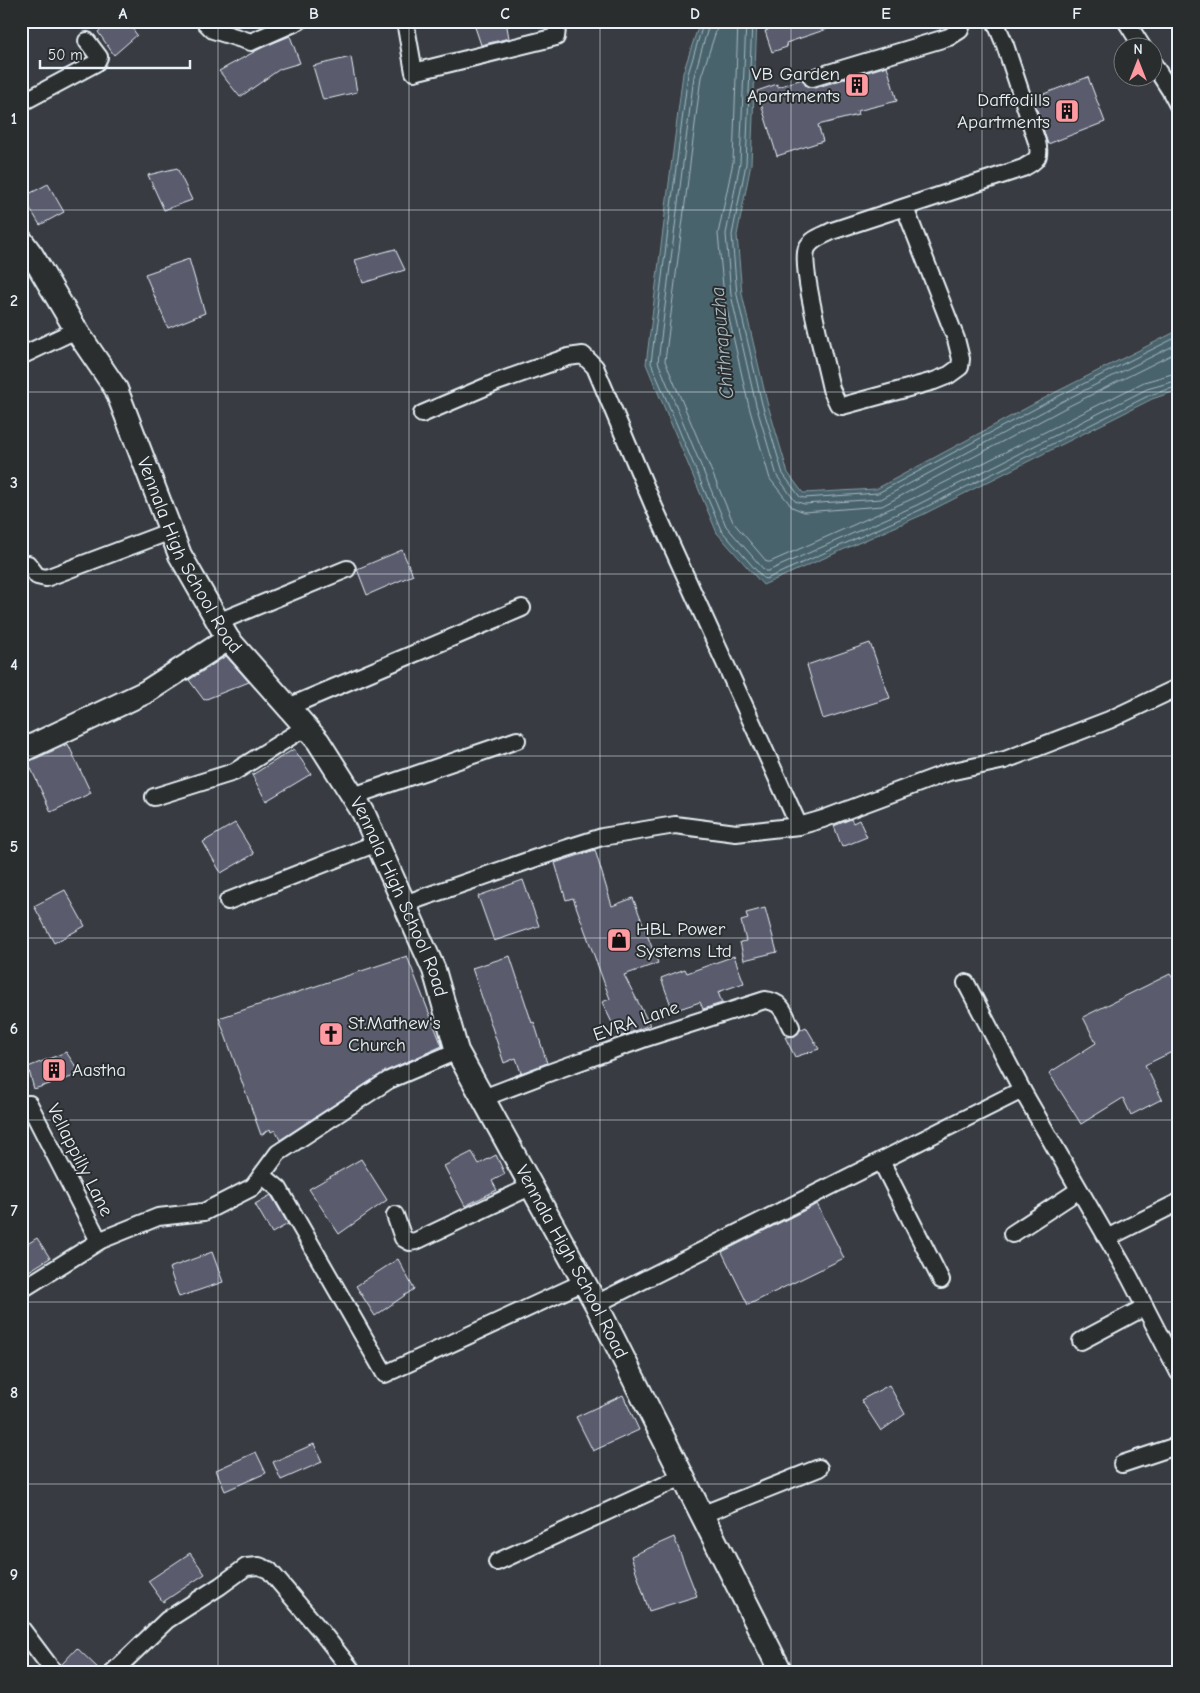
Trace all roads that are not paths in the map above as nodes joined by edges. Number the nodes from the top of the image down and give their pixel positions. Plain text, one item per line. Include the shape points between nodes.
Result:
1 (204, 21) edge
2 (299, 21) edge
3 (405, 21) edge
4 (558, 21) edge
5 (963, 21) edge
6 (995, 21) edge
7 (1126, 21) edge
8 (1137, 38) edge
9 (87, 41) dead end
10 (812, 78) dead end
11 (1162, 78) edge
12 (21, 103) edge
13 (1179, 108) edge
14 (905, 208) junction
15 (27, 247) edge
16 (76, 330) junction
17 (21, 356) edge
18 (422, 414) dead end
19 (171, 530) junction
20 (28, 564) dead end
21 (347, 570) dead end
22 (522, 608) dead end
23 (223, 630) junction
24 (1179, 687) edge
25 (288, 707) junction
26 (306, 727) junction
27 (517, 740) dead end
28 (21, 751) edge
29 (353, 796) junction
30 (154, 797) dead end
31 (799, 826) junction
32 (377, 843) junction
33 (228, 901) dead end
34 (404, 904) junction
35 (966, 983) dead end
36 (791, 1027) dead end
37 (458, 1050) junction
38 (1022, 1090) junction
39 (483, 1098) junction
40 (21, 1105) edge
41 (881, 1161) junction
42 (262, 1175) junction
43 (532, 1186) junction
44 (1079, 1190) junction
45 (1179, 1202) edge
46 (395, 1215) dead end
47 (1012, 1234) dead end
48 (1107, 1238) junction
49 (99, 1241) junction
50 (941, 1280) dead end
51 (584, 1282) junction
52 (23, 1285) edge
53 (596, 1304) junction
54 (1145, 1307) junction
55 (1081, 1341) dead end
56 (1179, 1372) edge
57 (1179, 1445) edge
58 (1122, 1464) dead end
59 (818, 1468) dead end
60 (682, 1477) junction
61 (702, 1515) junction
62 (497, 1562) dead end
63 (21, 1628) edge
64 (54, 1672) edge
65 (113, 1672) edge
66 (353, 1672) edge
67 (781, 1672) edge

1 - 2 street via 213,30 251,42
3 - 4 street via 414,72 556,37
5 - 10 street via 960,30 950,36
6 - 14 street via 1037,142 1038,158 1023,168
7 - 8 street
9 - 12 street via 99,57 96,64
11 - 13 street
14 - 14 street via 956,339 960,367 934,380 842,406 831,388 806,275 806,252 813,240
15 - 16 main road, Vennala High School Road
16 - 17 street
16 - 19 main road, Vennala High School Road via 116,390
18 - 31 street via 497,382 568,357 583,355 595,367 654,507
19 - 20 street via 46,578 37,576
19 - 23 main road, Vennala High School Road via 180,554
21 - 23 street
22 - 25 street
23 - 25 main road, Vennala High School Road
23 - 28 main road via 146,692
24 - 31 street via 1109,720 1005,760 950,772
25 - 26 main road, Vennala High School Road
26 - 29 main road, Vennala High School Road
26 - 30 street via 234,772
27 - 29 street
29 - 32 main road, Vennala High School Road via 364,812
31 - 34 street via 736,833 675,825 602,837
32 - 33 street
32 - 34 main road, Vennala High School Road
34 - 37 main road, Vennala High School Road via 434,970
35 - 38 street
36 - 39 street, EVRA Lane via 781,1006 765,1000 643,1039
37 - 39 main road, Vennala High School Road
37 - 42 street via 388,1080 278,1153
38 - 41 street
38 - 44 street
39 - 43 main road, Vennala High School Road
40 - 49 street, Vellappilly Lane via 29,1104
41 - 50 street
41 - 53 street
42 - 49 street via 253,1187 204,1212 158,1217
42 - 51 street via 279,1189 385,1374
43 - 46 street via 416,1241 403,1238
43 - 51 main road, Vennala High School Road
44 - 47 street
44 - 48 street
45 - 48 street
48 - 54 street
49 - 52 street
51 - 53 main road, Vennala High School Road
53 - 60 main road, Vennala High School Road
54 - 55 street
54 - 56 street
57 - 58 street
59 - 61 street
60 - 61 main road, Vennala High School Road
60 - 62 street
61 - 67 main road, Vennala High School Road
63 - 64 street
65 - 66 street via 167,1620 246,1567 259,1566 270,1570

